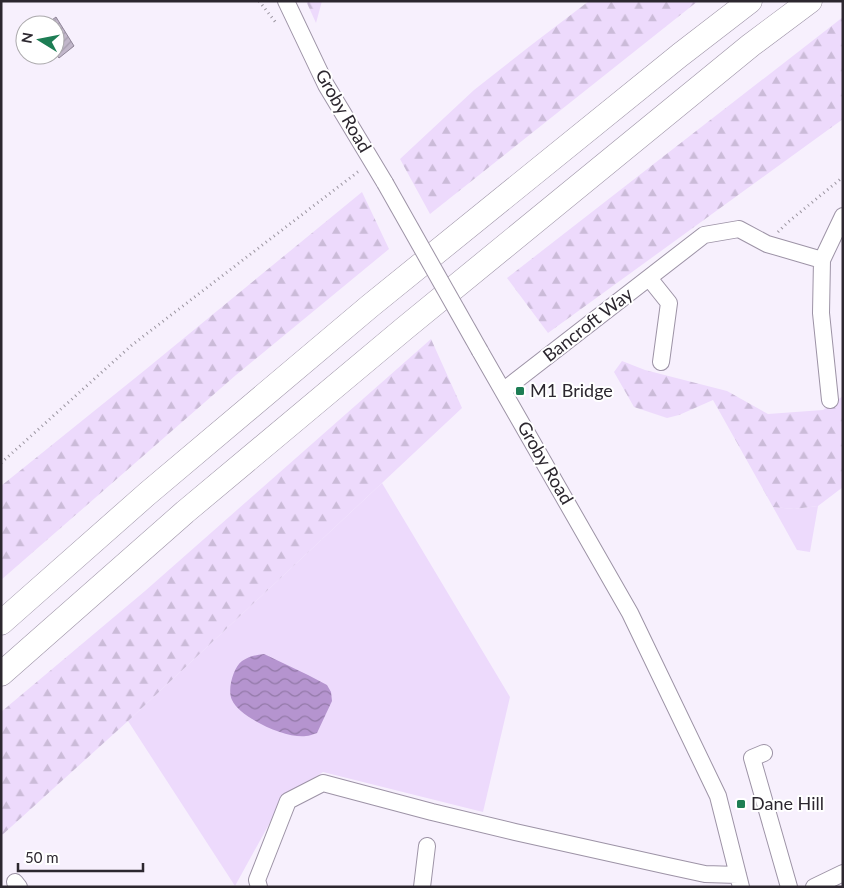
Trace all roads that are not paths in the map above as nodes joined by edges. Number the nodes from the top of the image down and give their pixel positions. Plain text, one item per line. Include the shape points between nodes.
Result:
1 (286, 1) edge
2 (750, 1) edge
3 (810, 1) edge
4 (843, 216) edge
5 (822, 260) junction
6 (649, 278) junction
7 (661, 362) dead end
8 (504, 390) junction
9 (830, 400) dead end
10 (1, 623) edge
11 (1, 674) edge
12 (764, 753) dead end
13 (427, 846) dead end
14 (843, 873) edge
15 (739, 881) edge
16 (260, 887) edge
17 (422, 887) edge
18 (789, 887) edge
19 (814, 887) edge

1 - 8 street, Groby Road, bridge via 326,85
2 - 10 highway via 370,306 147,494
3 - 11 highway via 751,45 344,379 185,512
4 - 5 street
5 - 6 street, Bancroft Way via 768,244 740,229 704,235
5 - 9 street via 821,313
6 - 7 street, Bancroft Way via 669,302
6 - 8 street, Bancroft Way
8 - 15 street, Groby Road via 634,622 718,796
12 - 18 street via 752,758
13 - 17 street
14 - 19 street
15 - 16 street via 515,832 323,783 288,800 257,880

